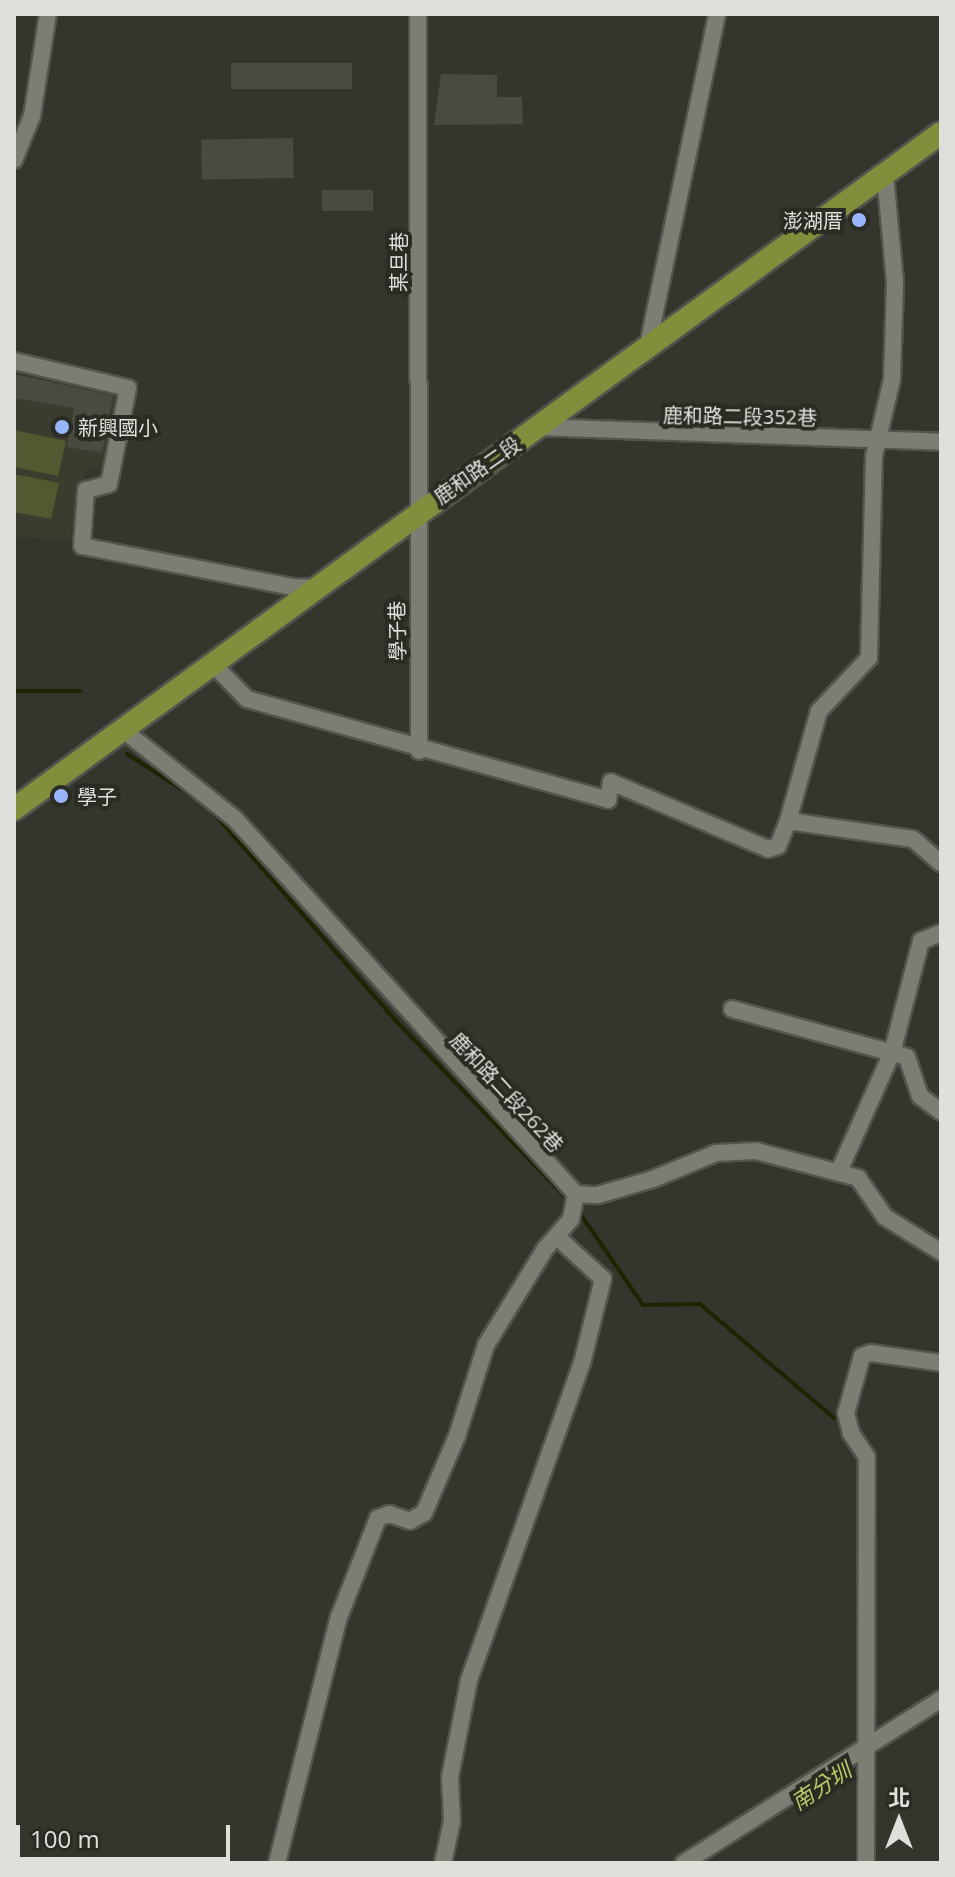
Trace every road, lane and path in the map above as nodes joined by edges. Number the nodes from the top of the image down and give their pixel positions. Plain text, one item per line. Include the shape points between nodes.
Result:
1 (48, 14) edge
2 (418, 14) edge
3 (717, 14) edge
4 (941, 133) edge
5 (14, 160) edge
6 (885, 174) junction
7 (648, 345) junction
8 (14, 361) edge
9 (538, 427) junction
10 (878, 440) junction
11 (941, 442) edge
12 (418, 511) junction
13 (318, 588) junction
14 (212, 663) junction
15 (122, 729) junction
16 (419, 751) junction
17 (14, 809) edge
18 (788, 821) junction
19 (941, 863) edge
20 (941, 933) edge
21 (732, 1009) dead end
22 (892, 1053) junction
23 (941, 1112) edge
24 (840, 1169) junction
25 (576, 1194) junction
26 (557, 1237) junction
27 (941, 1252) edge
28 (941, 1363) edge
29 (941, 1699) edge
30 (867, 1746) junction
31 (277, 1863) edge
32 (443, 1863) edge
33 (684, 1863) edge
34 (866, 1863) edge

1 - 5 street via 32,116
2 - 12 street, 某旦巷
3 - 7 street
4 - 6 main road, 鹿和路二段
6 - 7 main road, 鹿和路二段
6 - 10 street via 895,282 892,379
7 - 9 main road, 鹿和路二段
8 - 13 street via 128,388 109,484 86,490 82,546
9 - 10 street, 鹿和路二段352巷
9 - 12 main road, 鹿和路二段
10 - 11 street, 鹿和路二段352巷
10 - 18 street via 867,589 869,658 819,711
12 - 13 main road, 鹿和路二段
12 - 16 street, 學子巷
13 - 14 main road, 鹿和路二段
14 - 15 main road, 鹿和路二段
14 - 16 street via 247,699
15 - 17 main road, 鹿和路二段
15 - 25 street, 鹿和路二段262巷 via 235,819
16 - 18 street via 608,800 611,782 768,849 778,846
18 - 19 street via 913,839
20 - 22 street via 921,941
21 - 22 street
22 - 23 street via 907,1057 920,1096
22 - 24 street
24 - 25 street via 756,1151 716,1153 598,1195
24 - 27 street via 866,1186 885,1217
25 - 26 street via 571,1219
26 - 31 street via 486,1345 457,1436 424,1513 410,1521 389,1514 378,1518 339,1617
26 - 32 street via 603,1279 582,1363 469,1680 450,1777 452,1821
28 - 30 street via 862,1356 846,1413 851,1433 867,1457
29 - 30 street
30 - 33 street
30 - 34 street

